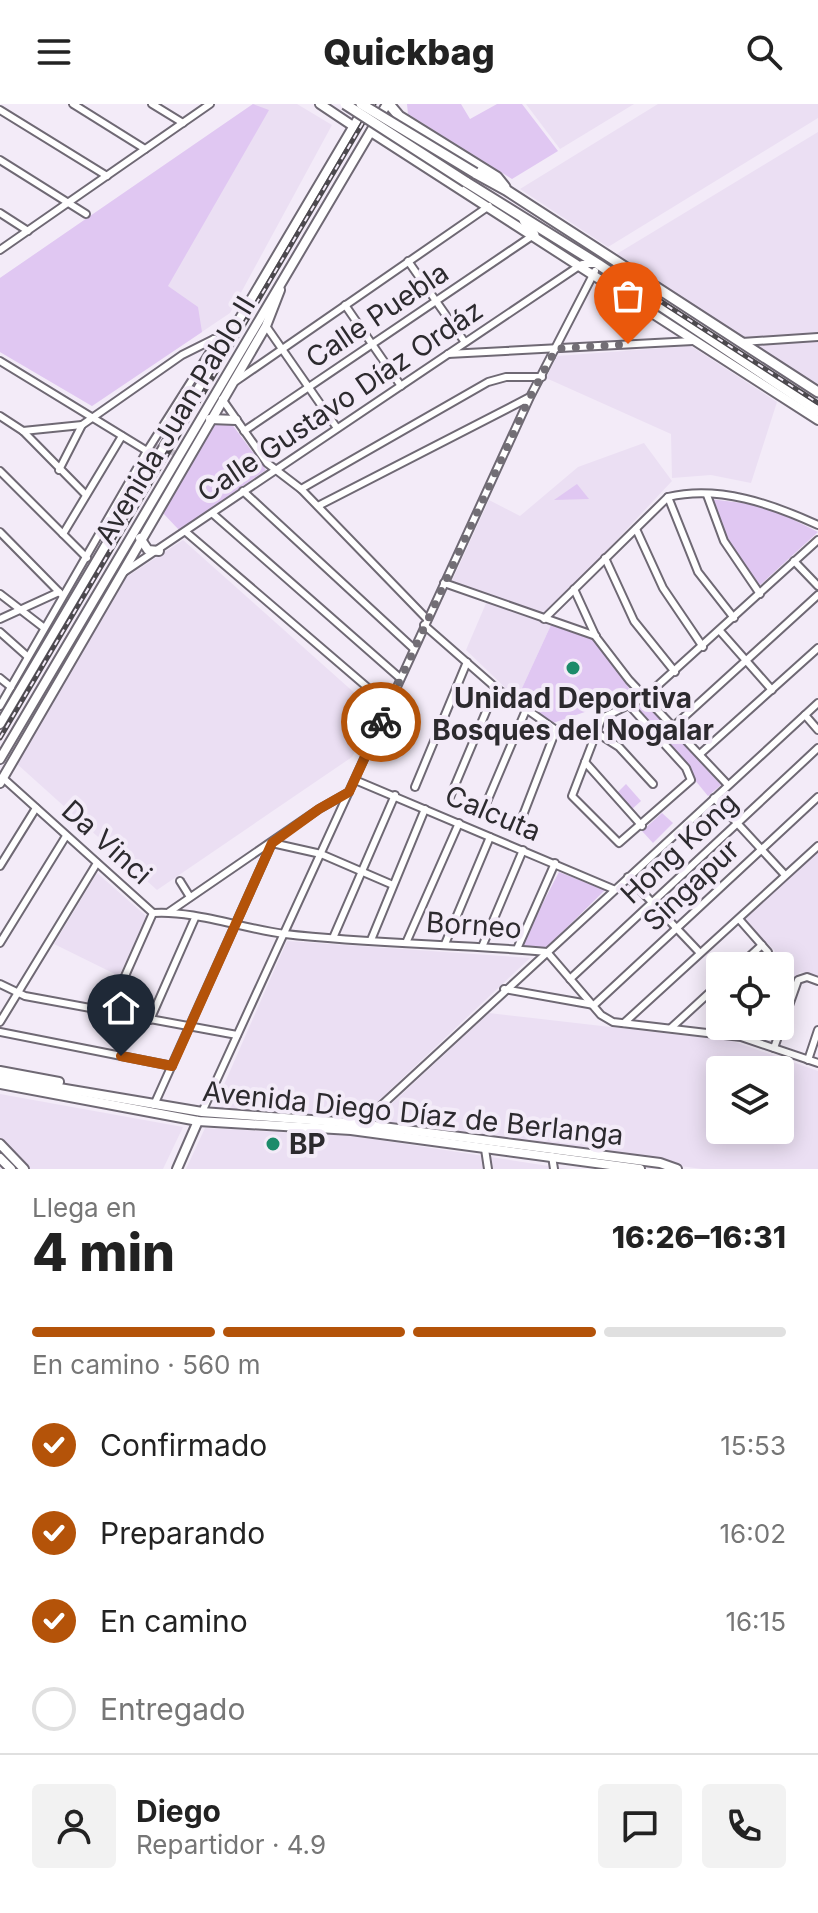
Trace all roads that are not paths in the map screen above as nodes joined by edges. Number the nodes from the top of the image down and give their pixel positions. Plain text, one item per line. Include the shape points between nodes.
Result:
1 (73, 104) edge
2 (152, 104) edge
3 (210, 104) edge
4 (320, 104) edge
5 (345, 104) edge
6 (364, 104) edge
7 (388, 104) edge
8 (0, 110) edge
9 (399, 116) junction
10 (183, 123) junction
11 (353, 126) junction
12 (371, 132) junction
13 (383, 140) junction
14 (145, 149) junction
15 (0, 160) edge
16 (107, 176) junction
17 (506, 190) junction
18 (68, 203) junction
19 (489, 206) junction
20 (0, 213) edge
21 (86, 214) dead end
22 (523, 217) junction
23 (28, 231) junction
24 (534, 235) junction
25 (0, 250) edge
26 (408, 261) junction
27 (582, 264) junction
28 (596, 268) junction
29 (281, 285) junction
30 (436, 301) junction
31 (345, 305) junction
32 (266, 326) junction
33 (818, 337) edge
34 (464, 341) junction
35 (696, 341) junction
36 (742, 342) junction
37 (373, 344) junction
38 (282, 348) junction
39 (556, 349) junction
40 (447, 354) junction
41 (0, 361) edge
42 (542, 377) junction
43 (230, 386) junction
44 (401, 386) junction
45 (309, 388) junction
46 (818, 392) edge
47 (530, 397) junction
48 (222, 399) junction
49 (818, 411) edge
50 (0, 416) edge
51 (95, 418) junction
52 (210, 419) junction
53 (236, 420) junction
54 (818, 420) edge
55 (82, 425) junction
56 (337, 428) junction
57 (23, 431) junction
58 (244, 431) junction
59 (122, 436) junction
60 (151, 448) junction
61 (273, 469) junction
62 (59, 470) junction
63 (0, 471) edge
64 (301, 489) junction
65 (243, 491) junction
66 (86, 495) junction
67 (707, 495) junction
68 (668, 497) junction
69 (318, 506) junction
70 (213, 514) junction
71 (818, 525) edge
72 (636, 529) junction
73 (0, 532) edge
74 (186, 532) junction
75 (63, 534) junction
76 (140, 538) junction
77 (818, 540) edge
78 (159, 551) junction
79 (87, 558) junction
80 (605, 558) junction
81 (794, 561) junction
82 (122, 573) junction
83 (444, 583) junction
84 (818, 586) edge
85 (574, 589) junction
86 (0, 594) edge
87 (61, 594) junction
88 (760, 594) junction
89 (818, 595) edge
90 (19, 611) junction
91 (734, 618) junction
92 (0, 619) edge
93 (544, 619) junction
94 (426, 622) junction
95 (43, 627) junction
96 (720, 631) junction
97 (0, 632) edge
98 (596, 637) junction
99 (703, 647) junction
100 (413, 648) junction
101 (818, 648) edge
102 (27, 656) junction
103 (746, 661) junction
104 (467, 662) junction
105 (675, 672) junction
106 (0, 678) edge
107 (400, 678) junction
108 (11, 687) junction
109 (496, 688) junction
110 (772, 690) junction
111 (645, 697) junction
112 (818, 703) edge
113 (388, 705) junction
114 (629, 705) junction
115 (0, 706) edge
116 (526, 710) junction
117 (805, 715) junction
118 (0, 724) edge
119 (674, 726) junction
120 (818, 730) edge
121 (597, 733) junction
122 (818, 748) edge
123 (700, 754) junction
124 (0, 759) edge
125 (585, 762) junction
126 (1, 779) edge
127 (355, 780) junction
128 (653, 784) dead end
129 (728, 785) junction
130 (415, 787) dead end
131 (349, 792) junction
132 (395, 795) junction
133 (450, 797) dead end
134 (818, 797) edge
135 (714, 798) junction
136 (36, 808) junction
137 (425, 809) junction
138 (483, 811) dead end
139 (459, 823) junction
140 (520, 823) dead end
141 (738, 824) junction
142 (642, 826) junction
143 (66, 836) junction
144 (490, 837) junction
145 (272, 843) junction
146 (818, 846) edge
147 (761, 849) junction
148 (523, 850) junction
149 (321, 854) junction
150 (97, 863) junction
151 (555, 863) junction
152 (0, 866) edge
153 (361, 871) junction
154 (785, 875) junction
155 (628, 877) junction
156 (180, 881) dead end
157 (393, 885) junction
158 (613, 889) junction
159 (190, 897) junction
160 (653, 903) junction
161 (169, 912) junction
162 (153, 913) junction
163 (195, 918) junction
164 (739, 919) junction
165 (237, 927) junction
166 (676, 928) junction
167 (285, 934) junction
168 (333, 938) junction
169 (371, 940) junction
170 (0, 943) edge
171 (406, 943) junction
172 (445, 944) junction
173 (762, 945) junction
174 (482, 947) junction
175 (517, 949) junction
176 (547, 952) junction
177 (754, 952) edge
178 (767, 952) edge
179 (700, 953) junction
180 (570, 979) junction
181 (818, 981) edge
182 (0, 984) edge
183 (504, 989) junction
184 (17, 994) junction
185 (706, 996) edge
186 (594, 1005) junction
187 (109, 1012) junction
188 (150, 1020) junction
189 (0, 1022) edge
190 (624, 1023) junction
191 (190, 1028) junction
192 (671, 1028) junction
193 (818, 1030) edge
194 (0, 1032) edge
195 (706, 1032) edge
196 (237, 1035) junction
197 (750, 1040) edge
198 (774, 1048) junction
199 (808, 1060) junction
200 (818, 1063) edge
201 (172, 1066) junction
202 (0, 1071) edge
203 (0, 1078) edge
204 (0, 1086) edge
205 (86, 1095) junction
206 (123, 1102) junction
207 (154, 1105) junction
208 (200, 1116) junction
209 (358, 1128) junction
210 (463, 1136) junction
211 (432, 1140) junction
212 (504, 1142) junction
213 (0, 1144) edge
214 (485, 1149) junction
215 (551, 1153) junction
216 (603, 1158) junction
217 (627, 1158) junction
218 (0, 1160) edge
219 (674, 1168) edge
220 (8, 1169) edge
221 (24, 1169) edge
222 (177, 1169) edge
223 (488, 1169) edge
224 (554, 1169) edge
225 (640, 1169) edge
226 (654, 1169) edge

1 - 14 street
2 - 10 street
3 - 10 street
4 - 11 main road
5 - 22 main road, bridge
6 - 11 main road, Avenida Juan Pablo II
6 - 17 main road, bridge
7 - 9 main road
7 - 12 main road, Avenida Juan Pablo II
8 - 16 street
9 - 13 main road via 386,124
9 - 17 main road via 497,177
10 - 14 street
11 - 118 main road, Avenida Juan Pablo II
12 - 13 main road
12 - 29 main road, Avenida Juan Pablo II
13 - 19 main road
14 - 16 street
15 - 18 street
16 - 18 street
17 - 36 main road
18 - 21 street
18 - 23 street
19 - 24 main road
19 - 26 street
20 - 23 street
22 - 24 main road
22 - 28 main road
23 - 25 street
24 - 27 main road
24 - 30 street, Calle Puebla
26 - 30 street
26 - 31 street
27 - 28 main road
27 - 34 street, Calle Gustavo Díaz Ordáz
28 - 35 main road
28 - 39 street
28 - 49 main road
29 - 32 main road
29 - 124 main road, Avenida Juan Pablo II
30 - 34 street
30 - 37 street, Calle Puebla
31 - 37 street
31 - 38 street
32 - 38 street
32 - 43 main road
33 - 36 street
34 - 40 street, Calle Gustavo Díaz Ordáz
35 - 39 street
35 - 54 main road
36 - 46 main road
37 - 44 street
37 - 45 street, Calle Puebla
38 - 43 street
38 - 45 street
39 - 40 street
39 - 42 street
40 - 44 street, Calle Gustavo Díaz Ordáz
41 - 51 street
42 - 47 street
42 - 64 street via 488,382
43 - 48 main road
44 - 56 street, Calle Gustavo Díaz Ordáz
45 - 56 street
45 - 58 street, Calle Puebla
47 - 69 street
47 - 83 street
48 - 52 main road
48 - 53 street
50 - 57 street
51 - 55 street
51 - 59 street
51 - 60 street via 182,355 214,339
52 - 53 main road
52 - 76 main road
53 - 58 street
55 - 57 street
55 - 62 street
56 - 61 street, Calle Gustavo Díaz Ordáz
57 - 62 street
58 - 61 street
59 - 60 street
59 - 66 street
60 - 79 street
61 - 64 street
61 - 65 street, Calle Gustavo Díaz Ordáz
62 - 66 street
63 - 75 street
64 - 69 street
65 - 70 street, Calle Gustavo Díaz Ordáz
65 - 100 street
66 - 75 street
67 - 68 street
67 - 71 street via 764,502
67 - 88 street via 724,541
68 - 72 street
68 - 91 street via 698,572
69 - 94 street
70 - 74 street, Calle Gustavo Díaz Ordáz
70 - 107 street
72 - 80 street
72 - 99 street via 663,588
73 - 87 street
74 - 78 street, Calle Gustavo Díaz Ordáz
74 - 113 street
75 - 79 street
76 - 78 main road via 148,550
76 - 82 main road
77 - 81 street
78 - 82 street, Calle Gustavo Díaz Ordáz
79 - 87 street
80 - 85 street
80 - 105 street via 634,621
81 - 84 street
81 - 88 street
82 - 126 main road
83 - 93 street
83 - 94 street
85 - 93 street
85 - 98 street
86 - 90 street
87 - 90 street
87 - 95 street
88 - 91 street
89 - 103 street
90 - 92 street
90 - 95 street
91 - 96 street
93 - 98 street
94 - 100 street
94 - 104 street
95 - 102 street
96 - 99 street
96 - 103 street
97 - 102 street
98 - 111 street
99 - 105 street
100 - 107 street
101 - 110 street
102 - 108 street
103 - 110 street
103 - 119 street
104 - 109 street
104 - 130 street
105 - 111 street
106 - 108 street
107 - 113 street
108 - 115 street
109 - 116 street
109 - 133 street
110 - 123 street
111 - 114 street
111 - 119 street
112 - 117 street
113 - 127 street
114 - 121 street via 605,715
114 - 142 street via 691,780
116 - 138 street
116 - 140 street via 556,730
117 - 120 street
117 - 129 street
119 - 123 street
121 - 125 street
121 - 128 street via 619,747
122 - 141 street, Hong Kong
123 - 129 street
125 - 142 street
125 - 142 street via 573,799 617,843
126 - 136 street, Da Vinci
127 - 131 street
127 - 132 street, Calcuta
129 - 135 street
131 - 145 street
131 - 149 street
132 - 137 street, Calcuta
132 - 153 street
134 - 147 street, Singapur
135 - 141 street
135 - 155 street
136 - 143 street, Da Vinci
136 - 152 street
137 - 139 street, Calcuta
137 - 157 street
139 - 144 street, Calcuta
139 - 171 street
141 - 147 street
141 - 160 street, Hong Kong
143 - 150 street, Da Vinci
143 - 170 street
144 - 148 street, Calcuta
144 - 172 street
145 - 149 street
145 - 159 street
145 - 165 street
146 - 154 street
147 - 154 street
147 - 166 street, Singapur
148 - 151 street, Calcuta
148 - 174 street
149 - 153 street
149 - 167 street
150 - 162 street, Da Vinci
150 - 184 street
151 - 158 street, Calcuta
151 - 175 street
153 - 157 street
153 - 168 street
154 - 164 street
155 - 158 street
155 - 160 street
156 - 159 street
157 - 169 street
158 - 176 street
159 - 161 street
160 - 166 street
160 - 180 street, Hong Kong
161 - 162 street, Da Vinci
161 - 163 street, Da Vinci
162 - 187 street
163 - 165 street, Da Vinci
163 - 188 street
164 - 173 street
164 - 179 street
165 - 167 street, Da Vinci
165 - 191 street
166 - 179 street
166 - 186 street, Singapur
167 - 168 street, Borneo
167 - 196 street
168 - 169 street, Borneo
169 - 171 street, Borneo
171 - 172 street, Borneo
172 - 174 street, Borneo
173 - 177 street
173 - 178 street
174 - 175 street, Borneo
175 - 176 street, Borneo
176 - 180 street, Borneo
176 - 183 street
179 - 190 street
180 - 186 street, Borneo
181 - 198 street via 804,977 796,984
182 - 184 street
183 - 186 street
183 - 209 street
184 - 187 street
184 - 189 street
185 - 192 street
186 - 190 street, Borneo via 606,1019
187 - 188 street
188 - 191 street
190 - 192 street, Borneo
191 - 196 street
191 - 201 street
192 - 195 street, Borneo
193 - 199 street
194 - 201 street
196 - 208 street
197 - 198 street, Borneo
198 - 199 street, Borneo
199 - 200 street, Borneo
201 - 207 street
202 - 206 main road via 88,1087
203 - 205 main road, Avenida Diego Díaz de Berlanga
204 - 205 main road, Avenida Diego Díaz de Berlanga
204 - 206 main road via 105,1107
205 - 206 main road, Avenida Diego Díaz de Berlanga
206 - 207 main road, Avenida Diego Díaz de Berlanga
206 - 208 main road, Avenida Diego Díaz de Berlanga
207 - 208 main road, Avenida Diego Díaz de Berlanga
208 - 209 main road, Avenida Diego Díaz de Berlanga
208 - 222 main road
209 - 210 main road, Avenida Diego Díaz de Berlanga
209 - 211 main road, Avenida Diego Díaz de Berlanga
210 - 211 main road
210 - 212 main road, Avenida Diego Díaz de Berlanga
211 - 214 main road, Avenida Diego Díaz de Berlanga
212 - 214 main road
212 - 215 main road, Avenida Diego Díaz de Berlanga
213 - 221 main road
214 - 215 main road, Avenida Diego Díaz de Berlanga
214 - 223 street
215 - 216 main road, Avenida Diego Díaz de Berlanga
215 - 216 main road, Avenida Diego Díaz de Berlanga via 565,1159
215 - 224 street
216 - 217 main road, Avenida Diego Díaz de Berlanga
216 - 225 main road, Avenida Diego Díaz de Berlanga
217 - 219 main road, Avenida Diego Díaz de Berlanga
217 - 226 main road
218 - 220 main road

